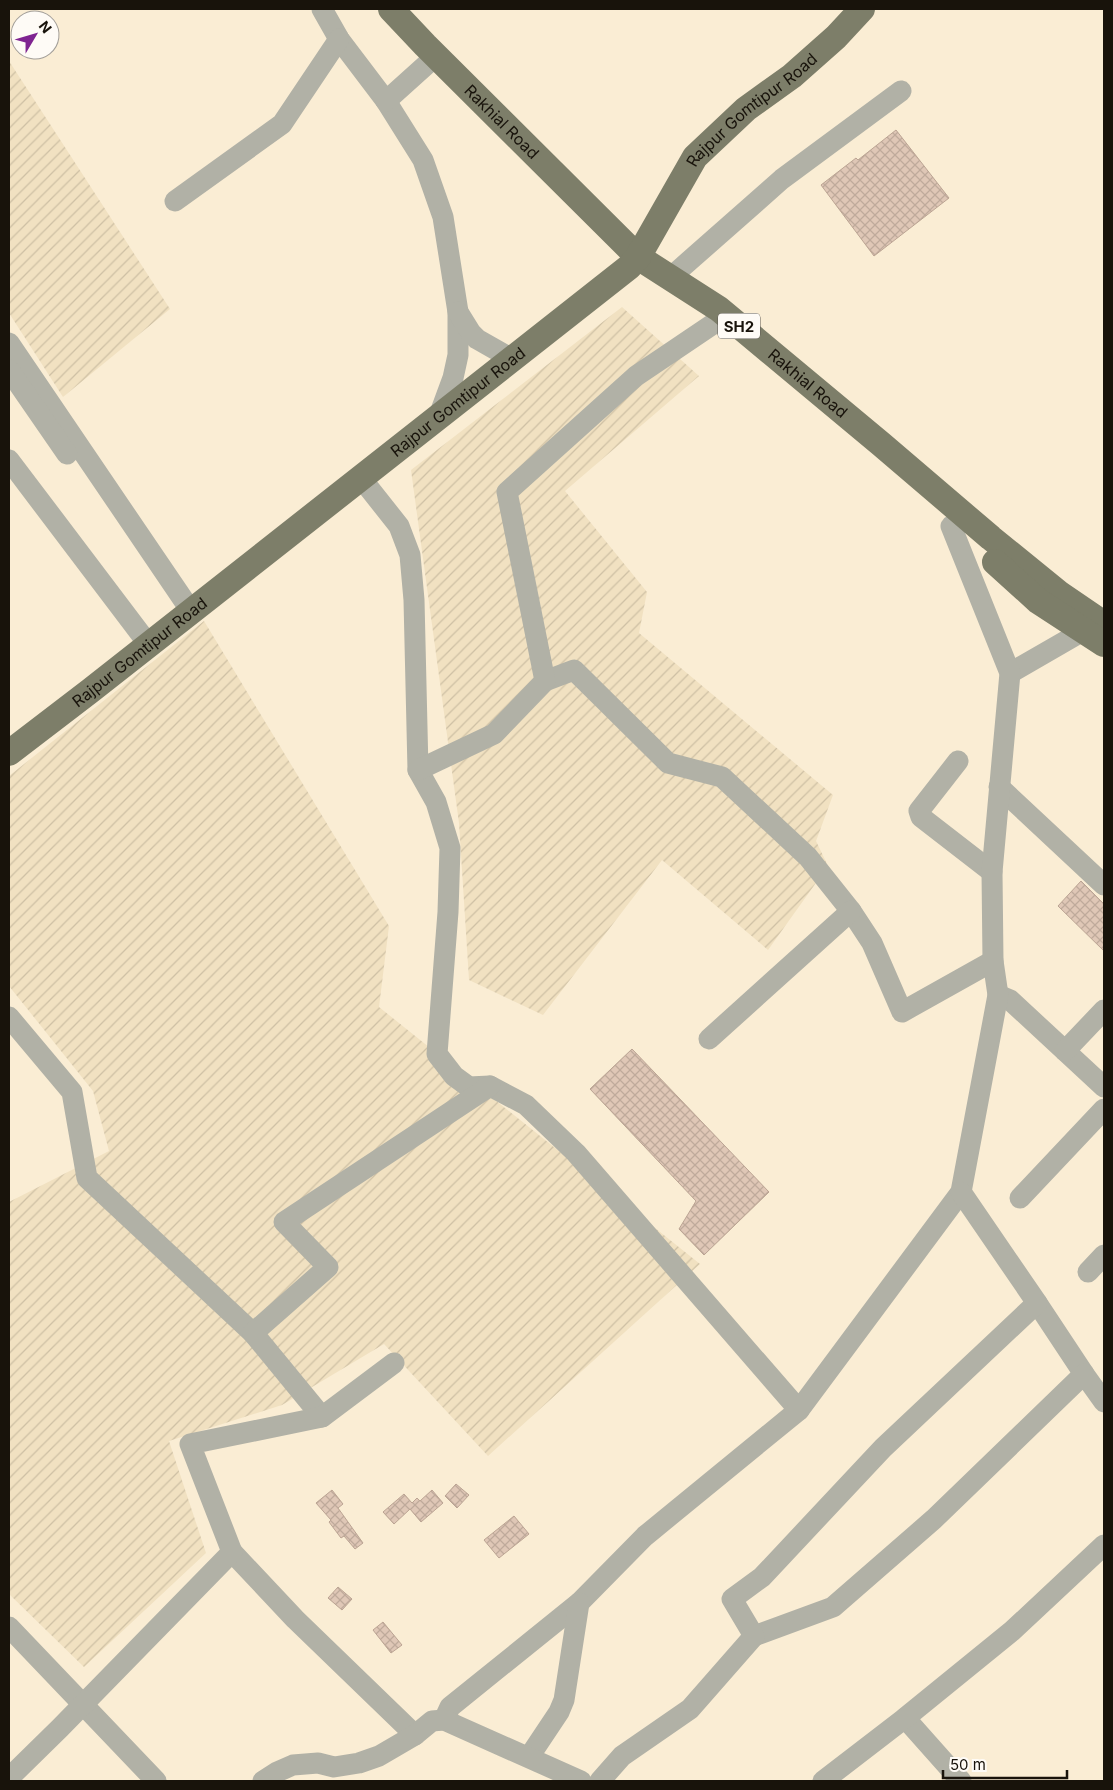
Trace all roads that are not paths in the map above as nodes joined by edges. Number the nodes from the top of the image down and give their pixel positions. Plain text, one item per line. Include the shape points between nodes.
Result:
1 (322, 9) edge
2 (391, 9) edge
3 (862, 9) edge
4 (339, 39) junction
5 (436, 56) junction
6 (901, 91) dead end
7 (386, 101) junction
8 (175, 201) dead end
9 (634, 262) junction
10 (671, 277) junction
11 (458, 312) junction
12 (716, 322) junction
13 (11, 358) edge
14 (512, 359) junction
15 (439, 416) junction
16 (9, 460) edge
17 (361, 478) junction
18 (951, 526) junction
19 (186, 616) junction
20 (1097, 633) edge
21 (149, 645) junction
22 (1010, 673) junction
23 (544, 681) junction
24 (9, 753) edge
25 (958, 761) dead end
26 (418, 770) junction
27 (1000, 787) junction
28 (992, 872) junction
29 (1104, 885) edge
30 (851, 912) junction
31 (993, 961) junction
32 (998, 994) junction
33 (1104, 1010) edge
34 (9, 1017) edge
35 (709, 1039) dead end
36 (1065, 1051) junction
37 (490, 1086) junction
38 (1104, 1087) edge
39 (1104, 1109) edge
40 (961, 1192) junction
41 (1020, 1198) dead end
42 (1104, 1255) edge
43 (1088, 1272) dead end
44 (1037, 1303) junction
45 (253, 1333) junction
46 (394, 1363) dead end
47 (1084, 1374) junction
48 (1104, 1402) edge
49 (799, 1410) junction
50 (322, 1417) junction
51 (1104, 1545) edge
52 (232, 1552) junction
53 (579, 1603) junction
54 (9, 1627) edge
55 (754, 1636) junction
56 (82, 1704) junction
57 (905, 1718) junction
58 (444, 1720) junction
59 (415, 1736) junction
60 (529, 1757) junction
61 (9, 1778) edge
62 (156, 1781) edge
63 (263, 1781) edge
64 (581, 1781) edge
65 (600, 1781) edge
66 (823, 1781) edge
67 (962, 1781) edge

1 - 4 street
2 - 5 main road, Rakhial Road / SH2
3 - 9 main road, Rajpur Gomtipur Road via 836,37 792,76 746,109 695,158
4 - 7 street
4 - 8 street via 282,124
5 - 7 street
5 - 9 main road, Rakhial Road / SH2
6 - 10 street via 782,179
7 - 11 street via 423,160 444,217
9 - 10 main road, Rakhial Road / SH2
9 - 12 main road, Rakhial Road / SH2
9 - 14 main road, Rajpur Gomtipur Road
10 - 20 main road, Rakhial Road / SH2 via 719,309 881,444 1060,594
11 - 14 street via 477,339
11 - 15 street via 458,355
12 - 18 main road, Rakhial Road / SH2 via 881,461
12 - 23 street via 636,376 507,492
13 - 19 street
14 - 15 main road, Rajpur Gomtipur Road
15 - 17 main road, Rajpur Gomtipur Road
16 - 21 street
17 - 19 main road, Rajpur Gomtipur Road
17 - 26 street via 400,526 410,556
18 - 20 main road, Rakhial Road / SH2 via 1038,601
18 - 22 street
19 - 21 main road, Rajpur Gomtipur Road
20 - 22 street
21 - 24 main road, Rajpur Gomtipur Road
22 - 27 street
23 - 26 street via 494,734
23 - 30 street via 574,670 668,763 722,777 808,857
25 - 28 street via 919,811 921,817
26 - 37 street via 436,802 450,848 437,1054 454,1076 469,1087
27 - 28 street
27 - 29 street
28 - 31 street
30 - 31 street via 872,943 902,1012
30 - 35 street
31 - 32 street
32 - 36 street via 1010,1000
32 - 40 street
33 - 36 street
34 - 45 street via 72,1092 87,1178
36 - 38 street
37 - 45 street via 284,1222 328,1267
37 - 49 street via 526,1105 576,1153
39 - 41 street
40 - 44 street
40 - 49 street
42 - 43 street
44 - 47 street
44 - 55 street via 883,1448 762,1577 732,1599
45 - 50 street
46 - 50 street
47 - 48 street
47 - 55 street via 934,1519 833,1607
49 - 53 street via 645,1536
50 - 52 street via 190,1444
51 - 57 street via 1012,1631
52 - 56 street
52 - 59 street via 295,1619
53 - 58 street via 450,1707
53 - 60 street via 564,1700
54 - 56 street
55 - 65 street via 690,1709 622,1756
56 - 61 street
56 - 62 street
57 - 66 street
57 - 67 street
58 - 59 street via 432,1721
58 - 60 street
59 - 63 street via 359,1764 334,1767 318,1763 294,1765
60 - 64 street

